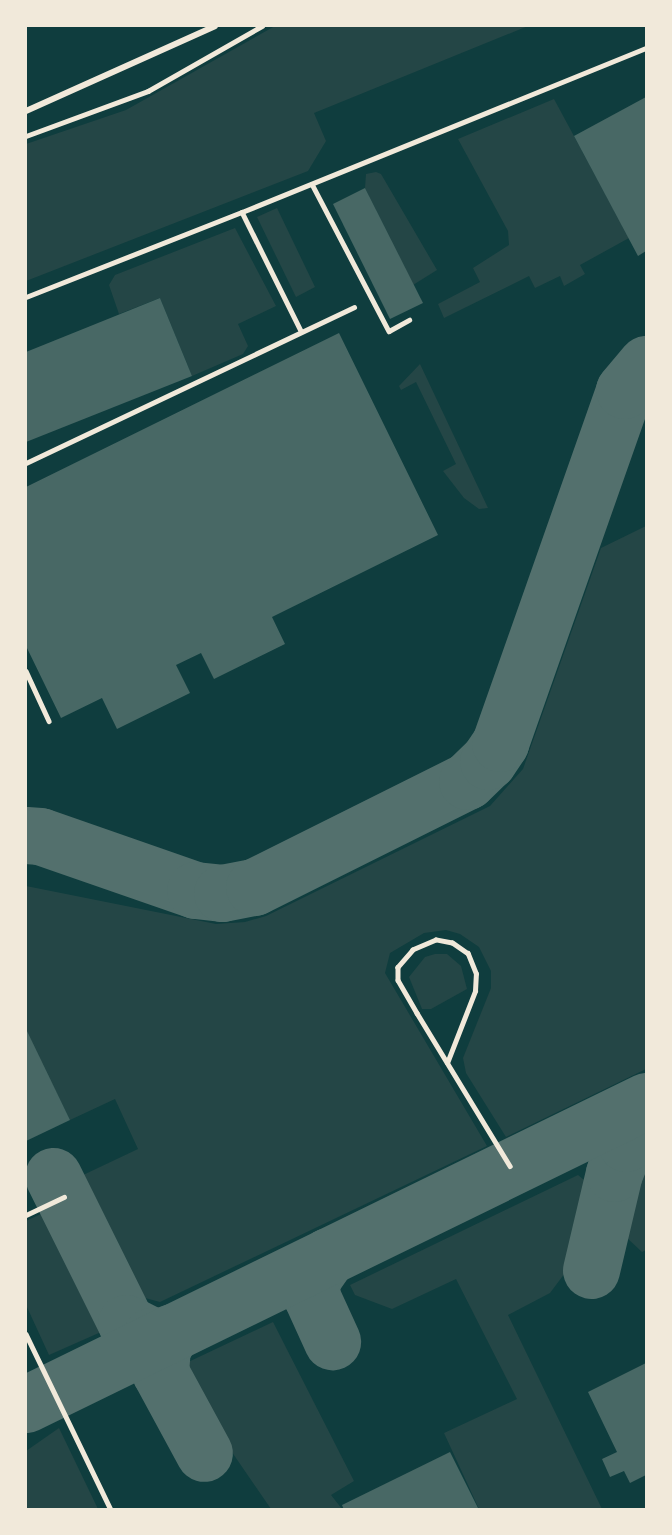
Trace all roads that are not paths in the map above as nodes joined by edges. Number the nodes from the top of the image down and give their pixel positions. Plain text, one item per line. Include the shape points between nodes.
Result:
1 (215, 26) edge
2 (262, 26) edge
3 (646, 48) edge
4 (26, 111) edge
5 (26, 136) edge
6 (312, 184) junction
7 (242, 212) junction
8 (26, 297) edge
9 (354, 307) dead end
10 (409, 320) dead end
11 (301, 332) junction
12 (26, 463) edge
13 (26, 671) edge
14 (49, 721) dead end
15 (447, 1063) junction
16 (510, 1166) dead end
17 (64, 1197) dead end
18 (26, 1215) edge
19 (26, 1334) edge
20 (111, 1509) edge

1 - 4 street
2 - 5 lane via 148,91
3 - 6 lane
6 - 7 lane
6 - 10 lane via 389,331
7 - 8 lane
7 - 11 lane
9 - 11 lane
11 - 12 lane
13 - 14 lane
15 - 15 lane via 398,980 398,967 413,950 436,940 468,954 476,974 475,991
15 - 16 lane
17 - 18 lane
19 - 20 lane

